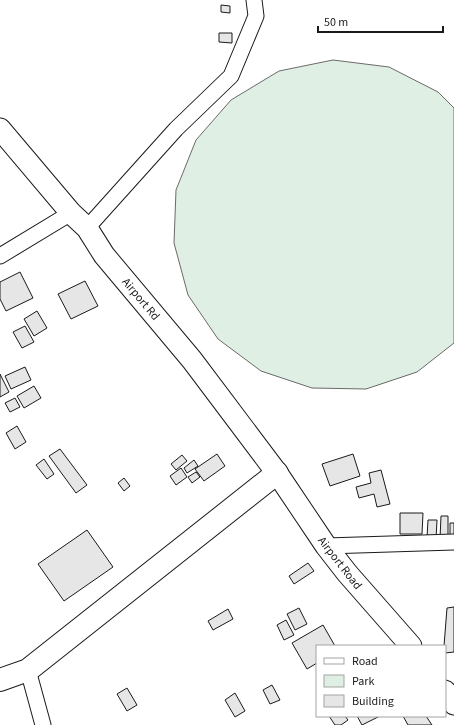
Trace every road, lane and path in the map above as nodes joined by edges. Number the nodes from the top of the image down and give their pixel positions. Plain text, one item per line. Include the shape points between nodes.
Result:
1 (254, 0) edge
2 (0, 129) edge
3 (71, 213) junction
4 (87, 228) junction
5 (0, 256) edge
6 (277, 473) junction
7 (454, 542) edge
8 (326, 546) junction
9 (410, 645) edge
10 (28, 670) junction
11 (0, 680) edge
12 (446, 692) edge
13 (454, 704) edge
14 (43, 725) edge

1 - 4 street via 256,16 231,76 176,129
2 - 3 main road, Airport Rd
3 - 4 main road, Airport Rd
3 - 5 street
4 - 6 main road, Airport Rd via 104,256 192,360
6 - 8 main road, Airport Road
6 - 10 highway
7 - 8 street
8 - 9 main road, Airport Road
10 - 11 highway
10 - 14 street
12 - 13 main road

